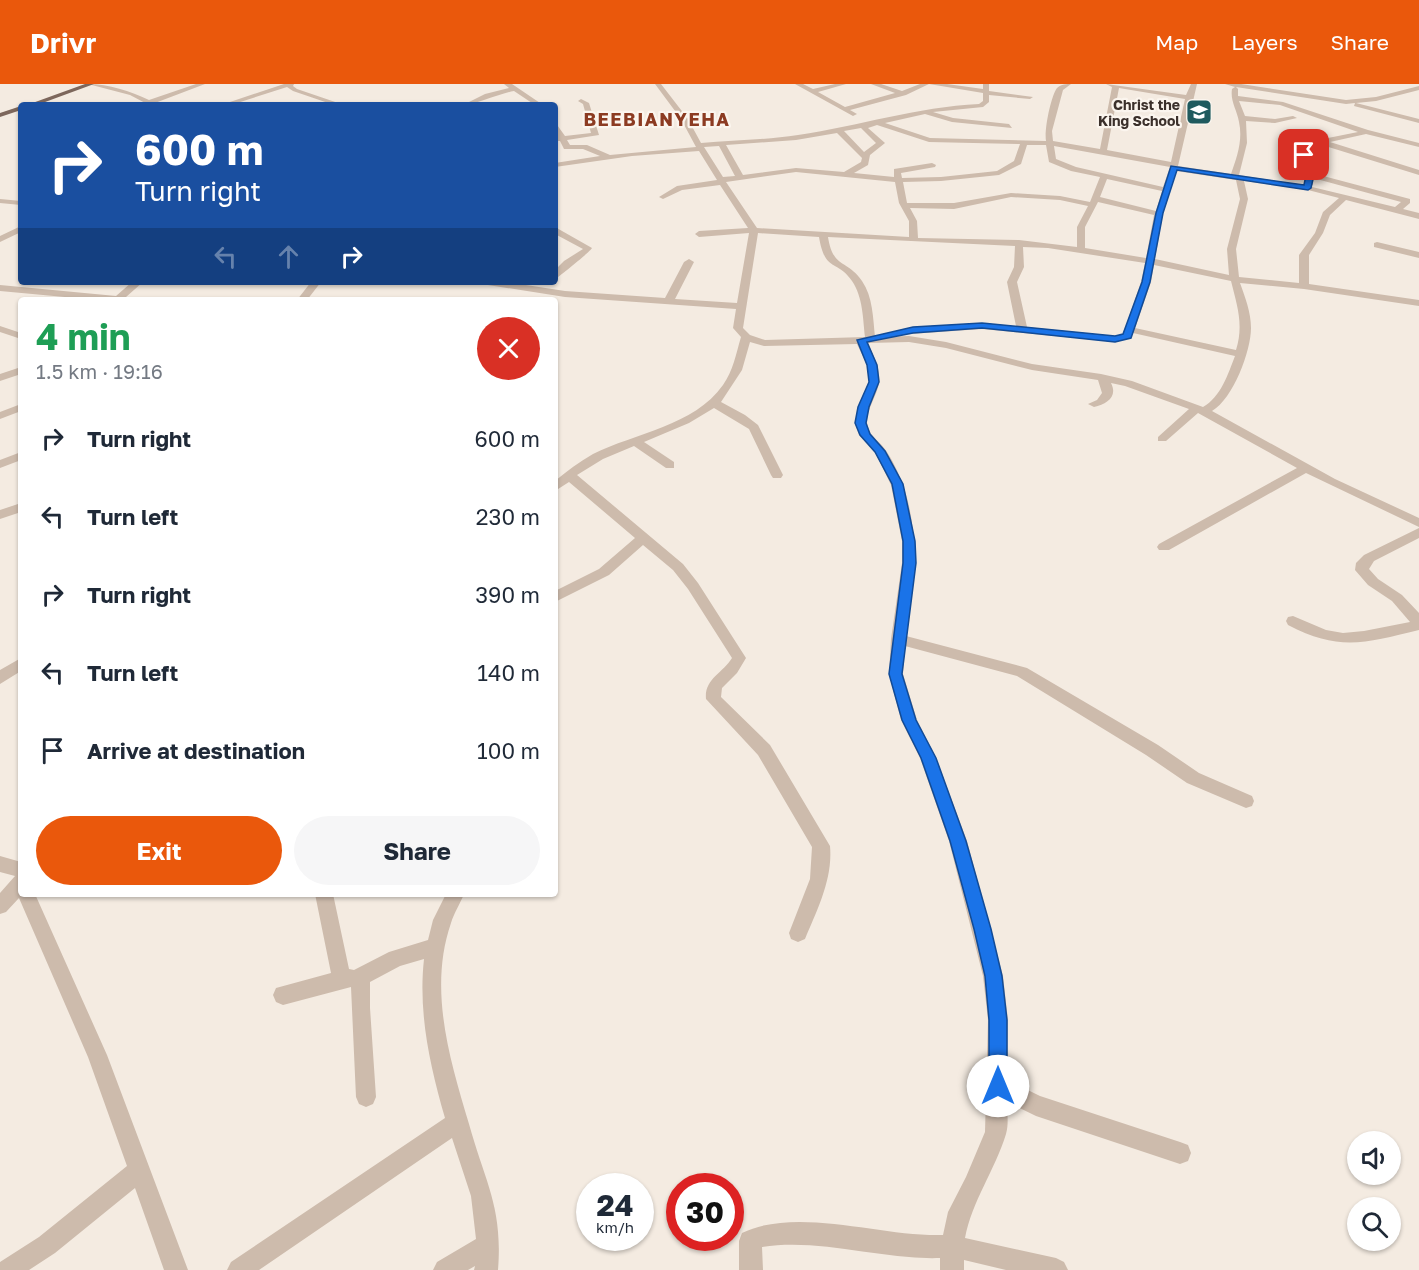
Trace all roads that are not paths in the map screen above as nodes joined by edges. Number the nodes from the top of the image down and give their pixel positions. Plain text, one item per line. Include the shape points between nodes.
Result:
1 (91, 84) edge
2 (202, 84) edge
3 (506, 84) edge
4 (658, 84) edge
5 (798, 84) edge
6 (843, 84) edge
7 (874, 84) edge
8 (926, 84) edge
9 (932, 84) edge
10 (1068, 84) edge
11 (1194, 84) edge
12 (1396, 84) edge
13 (290, 85) edge
14 (1112, 85) edge
15 (1232, 85) edge
16 (514, 88) junction
17 (1419, 88) edge
18 (1409, 89) junction
19 (986, 90) edge
20 (815, 91) junction
21 (903, 94) junction
22 (1030, 97) dead end
23 (1189, 97) junction
24 (1236, 98) junction
25 (581, 101) dead end
26 (1335, 101) junction
27 (39, 102) edge
28 (150, 102) edge
29 (234, 102) edge
30 (332, 102) edge
31 (472, 102) edge
32 (535, 102) edge
33 (18, 109) edge
34 (844, 109) junction
35 (925, 112) junction
36 (0, 115) edge
37 (1242, 118) junction
38 (1293, 118) dead end
39 (1419, 121) edge
40 (871, 124) junction
41 (1009, 126) dead end
42 (839, 131) junction
43 (1366, 132) junction
44 (558, 133) edge
45 (558, 134) edge
46 (1353, 136) junction
47 (1024, 142) junction
48 (1321, 142) junction
49 (1050, 143) junction
50 (722, 144) junction
51 (1419, 144) edge
52 (700, 147) junction
53 (1399, 150) dead end
54 (1103, 152) junction
55 (608, 157) junction
56 (866, 158) junction
57 (558, 165) edge
58 (932, 165) dead end
59 (1174, 166) junction
60 (860, 167) junction
61 (1419, 173) edge
62 (845, 175) junction
63 (1310, 175) junction
64 (898, 176) junction
65 (1104, 176) junction
66 (740, 177) junction
67 (1237, 179) junction
68 (722, 181) junction
69 (1308, 188) junction
70 (1167, 190) junction
71 (663, 197) dead end
72 (1345, 197) junction
73 (0, 201) edge
74 (1095, 202) junction
75 (18, 203) edge
76 (905, 205) junction
77 (1397, 210) junction
78 (1160, 213) junction
79 (1419, 216) edge
80 (754, 230) junction
81 (18, 231) edge
82 (558, 232) edge
83 (699, 234) dead end
84 (823, 235) junction
85 (0, 240) edge
86 (914, 240) junction
87 (18, 243) edge
88 (1019, 243) junction
89 (1377, 244) dead end
90 (1080, 250) junction
91 (1419, 255) edge
92 (1150, 261) junction
93 (689, 262) dead end
94 (558, 273) edge
95 (1233, 279) junction
96 (133, 285) edge
97 (314, 285) edge
98 (508, 285) edge
99 (546, 285) edge
100 (1304, 286) junction
101 (0, 288) edge
102 (541, 290) junction
103 (92, 297) edge
104 (115, 297) edge
105 (304, 297) edge
106 (668, 302) junction
107 (1419, 303) edge
108 (742, 306) junction
109 (0, 329) edge
110 (1022, 329) junction
111 (1131, 330) junction
112 (18, 335) edge
113 (746, 338) junction
114 (870, 339) junction
115 (1240, 354) junction
116 (18, 371) edge
117 (1101, 377) junction
118 (0, 378) edge
119 (714, 403) junction
120 (1094, 404) dead end
121 (18, 408) edge
122 (1200, 410) junction
123 (0, 416) edge
124 (1162, 439) dead end
125 (635, 441) junction
126 (18, 457) edge
127 (0, 464) edge
128 (670, 465) dead end
129 (1305, 469) junction
130 (569, 475) junction
131 (777, 475) dead end
132 (558, 484) edge
133 (18, 508) edge
134 (0, 515) edge
135 (1419, 523) edge
136 (1419, 532) edge
137 (642, 539) junction
138 (1164, 547) dead end
139 (558, 595) edge
140 (1293, 621) dead end
141 (1419, 623) edge
142 (898, 639) junction
143 (18, 666) edge
144 (0, 678) edge
145 (1246, 801) dead end
146 (0, 864) edge
147 (18, 869) edge
148 (18, 885) edge
149 (28, 897) edge
150 (325, 897) edge
151 (453, 897) edge
152 (0, 906) edge
153 (798, 933) dead end
154 (433, 947) junction
155 (352, 978) junction
156 (283, 995) dead end
157 (998, 1086) junction
158 (366, 1097) dead end
159 (458, 1122) junction
160 (1180, 1153) dead end
161 (139, 1170) junction
162 (489, 1245) junction
163 (952, 1246) junction
164 (8, 1270) edge
165 (176, 1270) edge
166 (239, 1270) edge
167 (446, 1270) edge
168 (486, 1270) edge
169 (751, 1270) edge
170 (952, 1270) edge
171 (1056, 1270) edge

1 - 27 main road
1 - 28 street
2 - 28 street
3 - 16 street
4 - 52 street
5 - 20 street
6 - 20 street
7 - 21 street
8 - 21 street
9 - 19 street
10 - 49 street via 1060,89 1048,131
11 - 23 street
12 - 18 street
13 - 29 street
13 - 30 street
14 - 23 street
14 - 54 street
15 - 24 street
15 - 26 street
16 - 31 street
16 - 32 street
17 - 18 street
18 - 26 street via 1376,99
19 - 22 street
19 - 35 street via 986,102 981,106
20 - 34 street
21 - 34 street
23 - 59 street
24 - 37 street
24 - 43 street via 1281,103
25 - 44 street via 586,103 595,135
26 - 39 street
33 - 36 main road
34 - 40 street
35 - 40 street
35 - 41 street via 952,120
37 - 38 street via 1275,122
37 - 67 street
40 - 42 street
40 - 47 street via 928,140
40 - 56 street via 864,129 881,143
42 - 50 street
42 - 56 street
43 - 46 street
43 - 51 street
45 - 55 street via 567,147 584,147
46 - 48 street
46 - 53 street
47 - 49 street
47 - 64 street via 1017,164 999,173 949,179
48 - 61 street
48 - 63 street via 1304,151
49 - 54 street
49 - 65 street via 1052,160 1057,164
50 - 52 street
50 - 66 street
52 - 55 street
52 - 68 street
54 - 59 street
55 - 57 street
56 - 60 street
58 - 64 street
59 - 67 street
59 - 70 street
60 - 62 street
60 - 64 street
62 - 64 street
62 - 66 street via 796,170
63 - 69 street
63 - 77 street via 1407,201
64 - 76 street
65 - 70 street
65 - 74 street
66 - 68 street
67 - 69 street
67 - 95 street via 1244,199 1234,228
68 - 71 street via 680,188
68 - 80 street
69 - 72 street
70 - 78 street
72 - 77 street
72 - 100 street via 1326,213 1319,233 1304,255
73 - 75 street
74 - 76 street via 1011,195 954,206
74 - 78 street
74 - 90 street via 1081,227
76 - 86 street via 913,221
77 - 79 street
78 - 92 street
80 - 83 street
80 - 84 street
80 - 108 street
81 - 85 street
82 - 94 street via 588,248
84 - 86 street
84 - 114 street via 828,259 856,280 864,296
85 - 87 street
86 - 88 street
88 - 90 street
88 - 110 street via 1020,267 1012,282
89 - 91 street
90 - 92 street
92 - 95 street
92 - 111 street
93 - 106 street
95 - 100 street
95 - 115 street via 1246,329
96 - 104 street
97 - 105 street
98 - 102 street
99 - 102 street
100 - 107 street
101 - 103 street
102 - 106 street
106 - 108 street
108 - 113 street via 738,328
109 - 112 street
110 - 111 street via 1115,339 1127,336
110 - 114 street via 982,326 913,330
111 - 115 street
113 - 114 street via 764,343
113 - 119 street via 737,370
114 - 117 street via 937,343 1032,367
114 - 142 street via 874,382 861,423 897,484 909,541 909,572
115 - 122 street via 1226,389 1216,403
116 - 118 street
117 - 120 street via 1109,392
117 - 122 street
119 - 125 street via 685,421
119 - 131 street via 754,427
121 - 123 street
122 - 124 street
122 - 129 street
125 - 128 street
125 - 130 street via 599,456
126 - 127 street
129 - 135 street
129 - 138 street
130 - 132 street
130 - 137 street
133 - 134 street
136 - 141 street via 1400,545 1370,556 1362,570
137 - 139 street via 604,572
137 - 153 street via 678,567 737,653 734,670 714,685 714,699 764,750 821,846 820,874
140 - 141 street via 1330,637 1362,636
142 - 145 street via 1022,672 1193,778
142 - 157 street via 898,687 958,841 993,976
143 - 144 street
146 - 147 street
148 - 152 street
149 - 161 street via 97,1055
150 - 155 street
151 - 154 street
154 - 155 street
154 - 159 street via 434,1021
155 - 156 street
155 - 158 street via 360,1008
157 - 160 street via 1036,1105
157 - 163 street via 996,1132 959,1212
159 - 162 street via 485,1199
159 - 166 street
161 - 164 street via 47,1245
161 - 165 street
162 - 167 street
162 - 168 street
163 - 169 street via 922,1247 783,1233 750,1241
163 - 170 street
163 - 171 street

